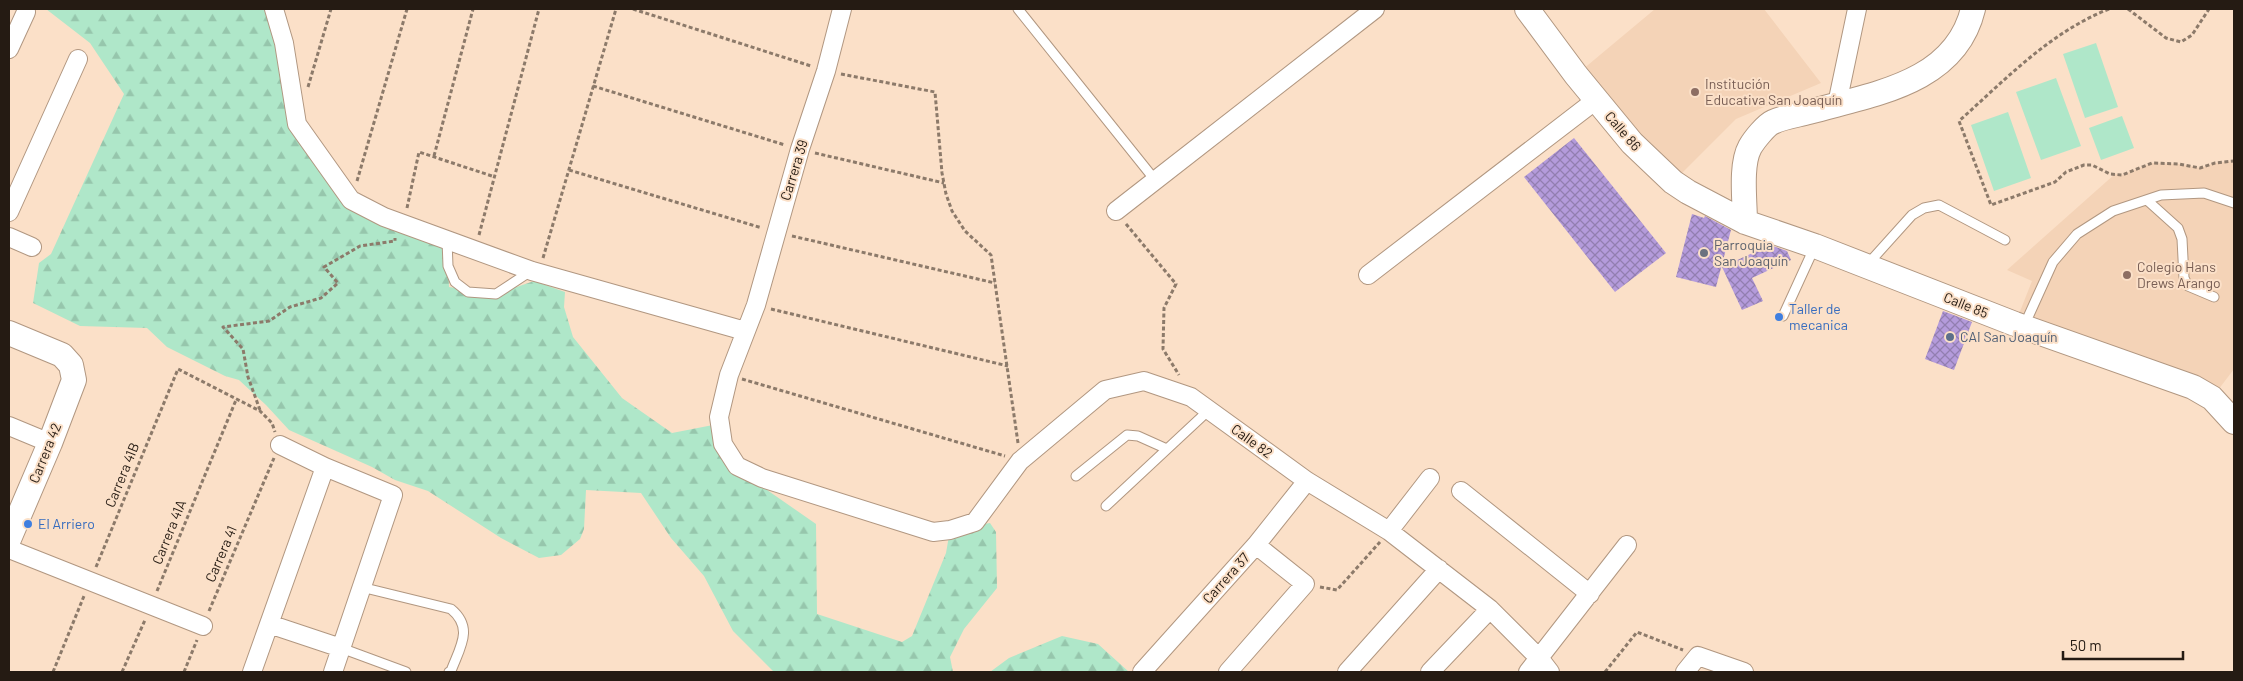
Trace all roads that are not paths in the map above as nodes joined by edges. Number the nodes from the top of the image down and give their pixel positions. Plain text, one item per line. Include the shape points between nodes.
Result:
1 (274, 9) edge
2 (842, 9) edge
3 (1018, 9) edge
4 (1374, 9) edge
5 (1527, 9) edge
6 (1857, 9) edge
7 (1973, 9) edge
8 (26, 12) dead end
9 (9, 49) edge
10 (78, 59) dead end
11 (1596, 100) junction
12 (1837, 104) junction
13 (1155, 180) junction
14 (2148, 201) junction
15 (2234, 202) edge
16 (9, 212) edge
17 (1116, 212) road end
18 (1745, 222) junction
19 (9, 237) edge
20 (447, 240) junction
21 (2005, 240) dead end
22 (32, 246) dead end
23 (1815, 246) junction
24 (1866, 266) junction
25 (536, 271) junction
26 (1368, 275) dead end
27 (2214, 297) dead end
28 (1783, 316) dead end
29 (2024, 327) junction
30 (745, 331) junction
31 (9, 333) edge
32 (729, 375) joint
33 (1210, 410) junction
34 (2232, 417) edge
35 (9, 426) edge
36 (50, 443) junction
37 (280, 445) road end
38 (1167, 449) junction
39 (325, 467) junction
40 (1076, 476) dead end
41 (1430, 478) dead end
42 (1307, 481) junction
43 (1460, 491) dead end
44 (1106, 506) dead end
45 (14, 510) edge
46 (1389, 532) junction
47 (9, 539) edge
48 (1256, 545) junction
49 (1627, 545) dead end
50 (9, 549) edge
51 (1439, 569) junction
52 (360, 587) junction
53 (1590, 594) junction
54 (1490, 610) junction
55 (269, 624) junction
56 (203, 626) road end
57 (341, 648) junction
58 (1545, 666) edge
59 (252, 672) edge
60 (333, 672) edge
61 (406, 672) edge
62 (449, 672) edge
63 (1142, 672) edge
64 (1228, 672) edge
65 (1347, 672) edge
66 (1430, 672) edge
67 (1528, 672) edge
68 (1685, 672) edge
69 (1744, 672) edge

1 - 20 street via 284,43 297,124 351,200 384,217
2 - 30 street, Carrera 39 via 756,305
3 - 13 lane
4 - 13 street
5 - 11 main road, Calle 86
6 - 12 street
7 - 12 main road via 1955,49 1940,64 1914,80
8 - 9 street
10 - 16 street
11 - 18 main road, Calle 86 via 1632,143 1673,182
11 - 26 street
12 - 18 main road via 1771,122 1749,147 1744,167
13 - 17 street
14 - 15 lane via 2161,195 2204,193
14 - 27 lane via 2178,228 2182,239 2184,278 2188,286
14 - 29 lane via 2112,211 2077,234 2053,262
18 - 23 main road, Calle 85
19 - 22 street
20 - 25 street
20 - 25 lane via 448,266 455,282 468,292 496,294
21 - 24 lane via 1938,205 1912,215
23 - 24 main road, Calle 85
23 - 28 lane
24 - 29 main road, Calle 85
25 - 30 street
29 - 34 main road, Calle 85 via 2192,387 2212,398
30 - 32 street, Carrera 39
31 - 36 main road, Carrera 42 via 62,355 71,365 74,380
32 - 33 street, Calle 82 via 719,417 723,444 738,466 762,478 934,532 976,522 1020,461 1105,390 1144,382 1191,397
33 - 38 lane
33 - 42 street, Calle 82
35 - 36 street
36 - 45 main road, Carrera 42
37 - 39 street
38 - 40 lane via 1138,436 1127,435
38 - 44 lane
39 - 52 street via 393,494
39 - 55 street
41 - 46 street
42 - 46 street, Calle 82
42 - 48 street, Carrera 37
43 - 53 street
45 - 47 main road, Carrera 42
46 - 51 street, Calle 82
48 - 63 street, Carrera 37
48 - 64 street via 1305,584
49 - 53 street
50 - 56 street
51 - 54 street, Calle 82
51 - 65 street
52 - 57 street
52 - 62 lane via 451,609 460,617 465,634
53 - 58 street
54 - 58 street, Calle 82
54 - 66 street
55 - 57 street
55 - 59 street
57 - 60 street
57 - 61 lane
58 - 67 street
68 - 69 street via 1698,656

